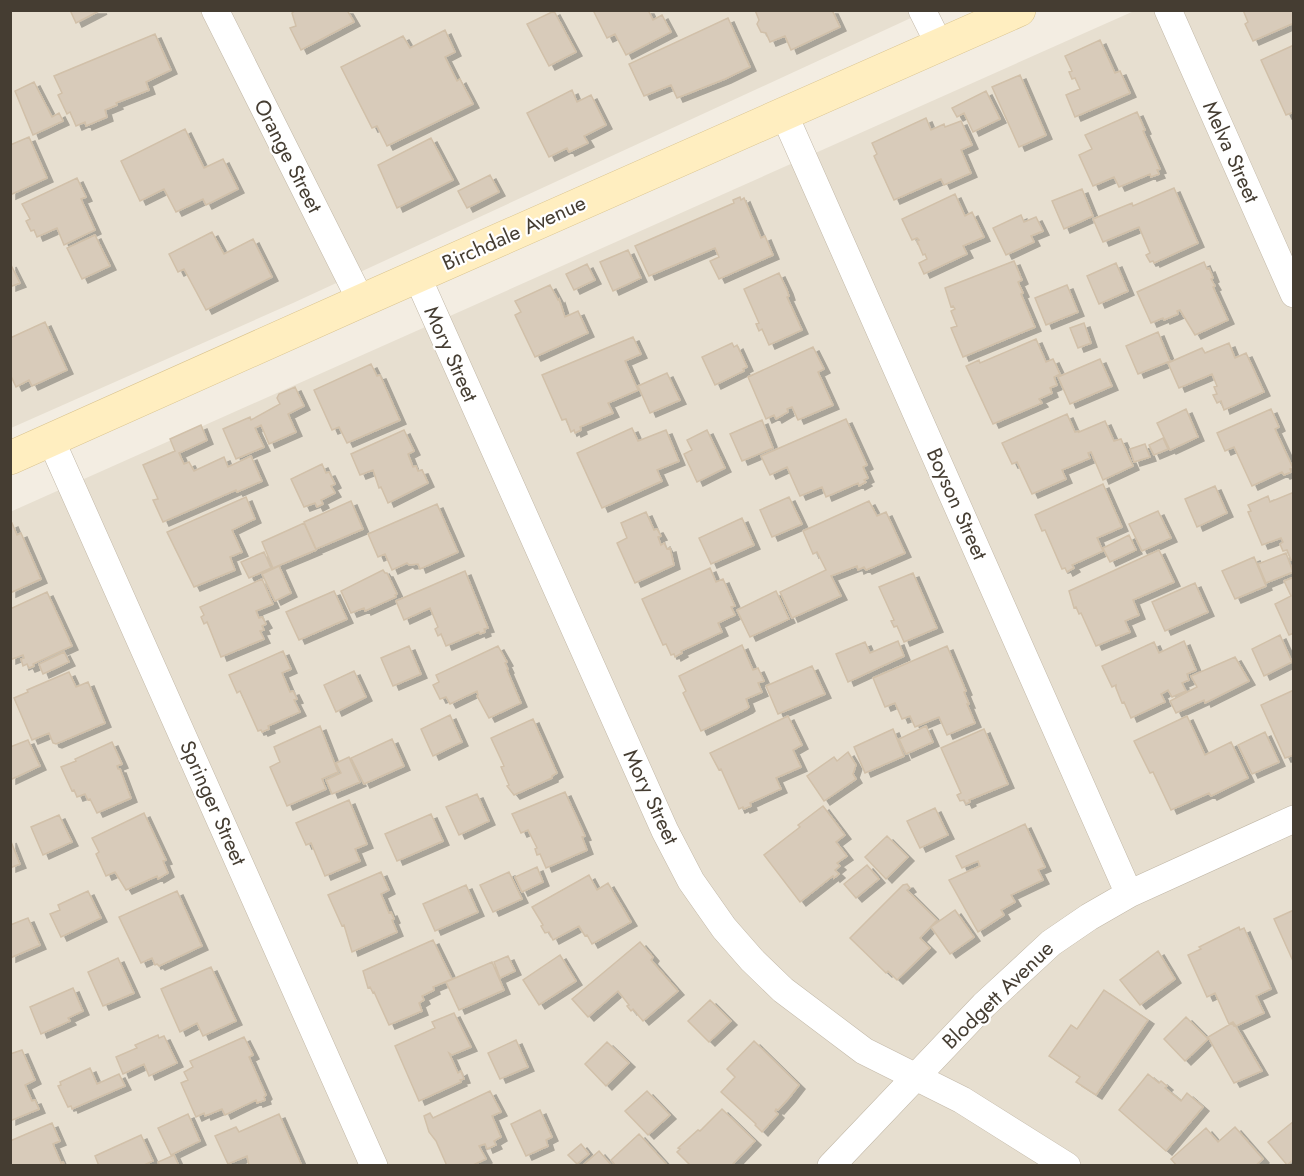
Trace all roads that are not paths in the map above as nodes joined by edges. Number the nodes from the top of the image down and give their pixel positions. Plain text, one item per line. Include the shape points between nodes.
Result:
1 (215, 10) edge
2 (922, 10) edge
3 (1019, 10) edge
4 (1168, 10) edge
5 (940, 46) junction
6 (784, 114) junction
7 (417, 276) junction
8 (1293, 294) edge
9 (362, 301) junction
10 (51, 440) junction
11 (10, 458) edge
12 (1293, 819) edge
13 (1130, 894) junction
14 (915, 1077) junction
15 (374, 1166) edge
16 (831, 1166) edge
17 (1067, 1166) edge

1 - 9 street, Orange Street
2 - 5 street
3 - 5 street, Birchdale Avenue
4 - 8 street, Melva Street
5 - 6 street, Birchdale Avenue
6 - 7 street, Birchdale Avenue
6 - 13 street, Boyson Street
7 - 9 street, Birchdale Avenue
7 - 14 street, Mory Street via 665,831 691,881 724,928 783,990 864,1051
9 - 10 street, Birchdale Avenue
10 - 11 street, Birchdale Avenue
10 - 15 street, Springer Street
12 - 13 street, Blodgett Avenue
13 - 14 street, Blodgett Avenue via 1051,943 1009,980
14 - 16 street, Blodgett Avenue
14 - 17 street, Mory Street via 962,1100

